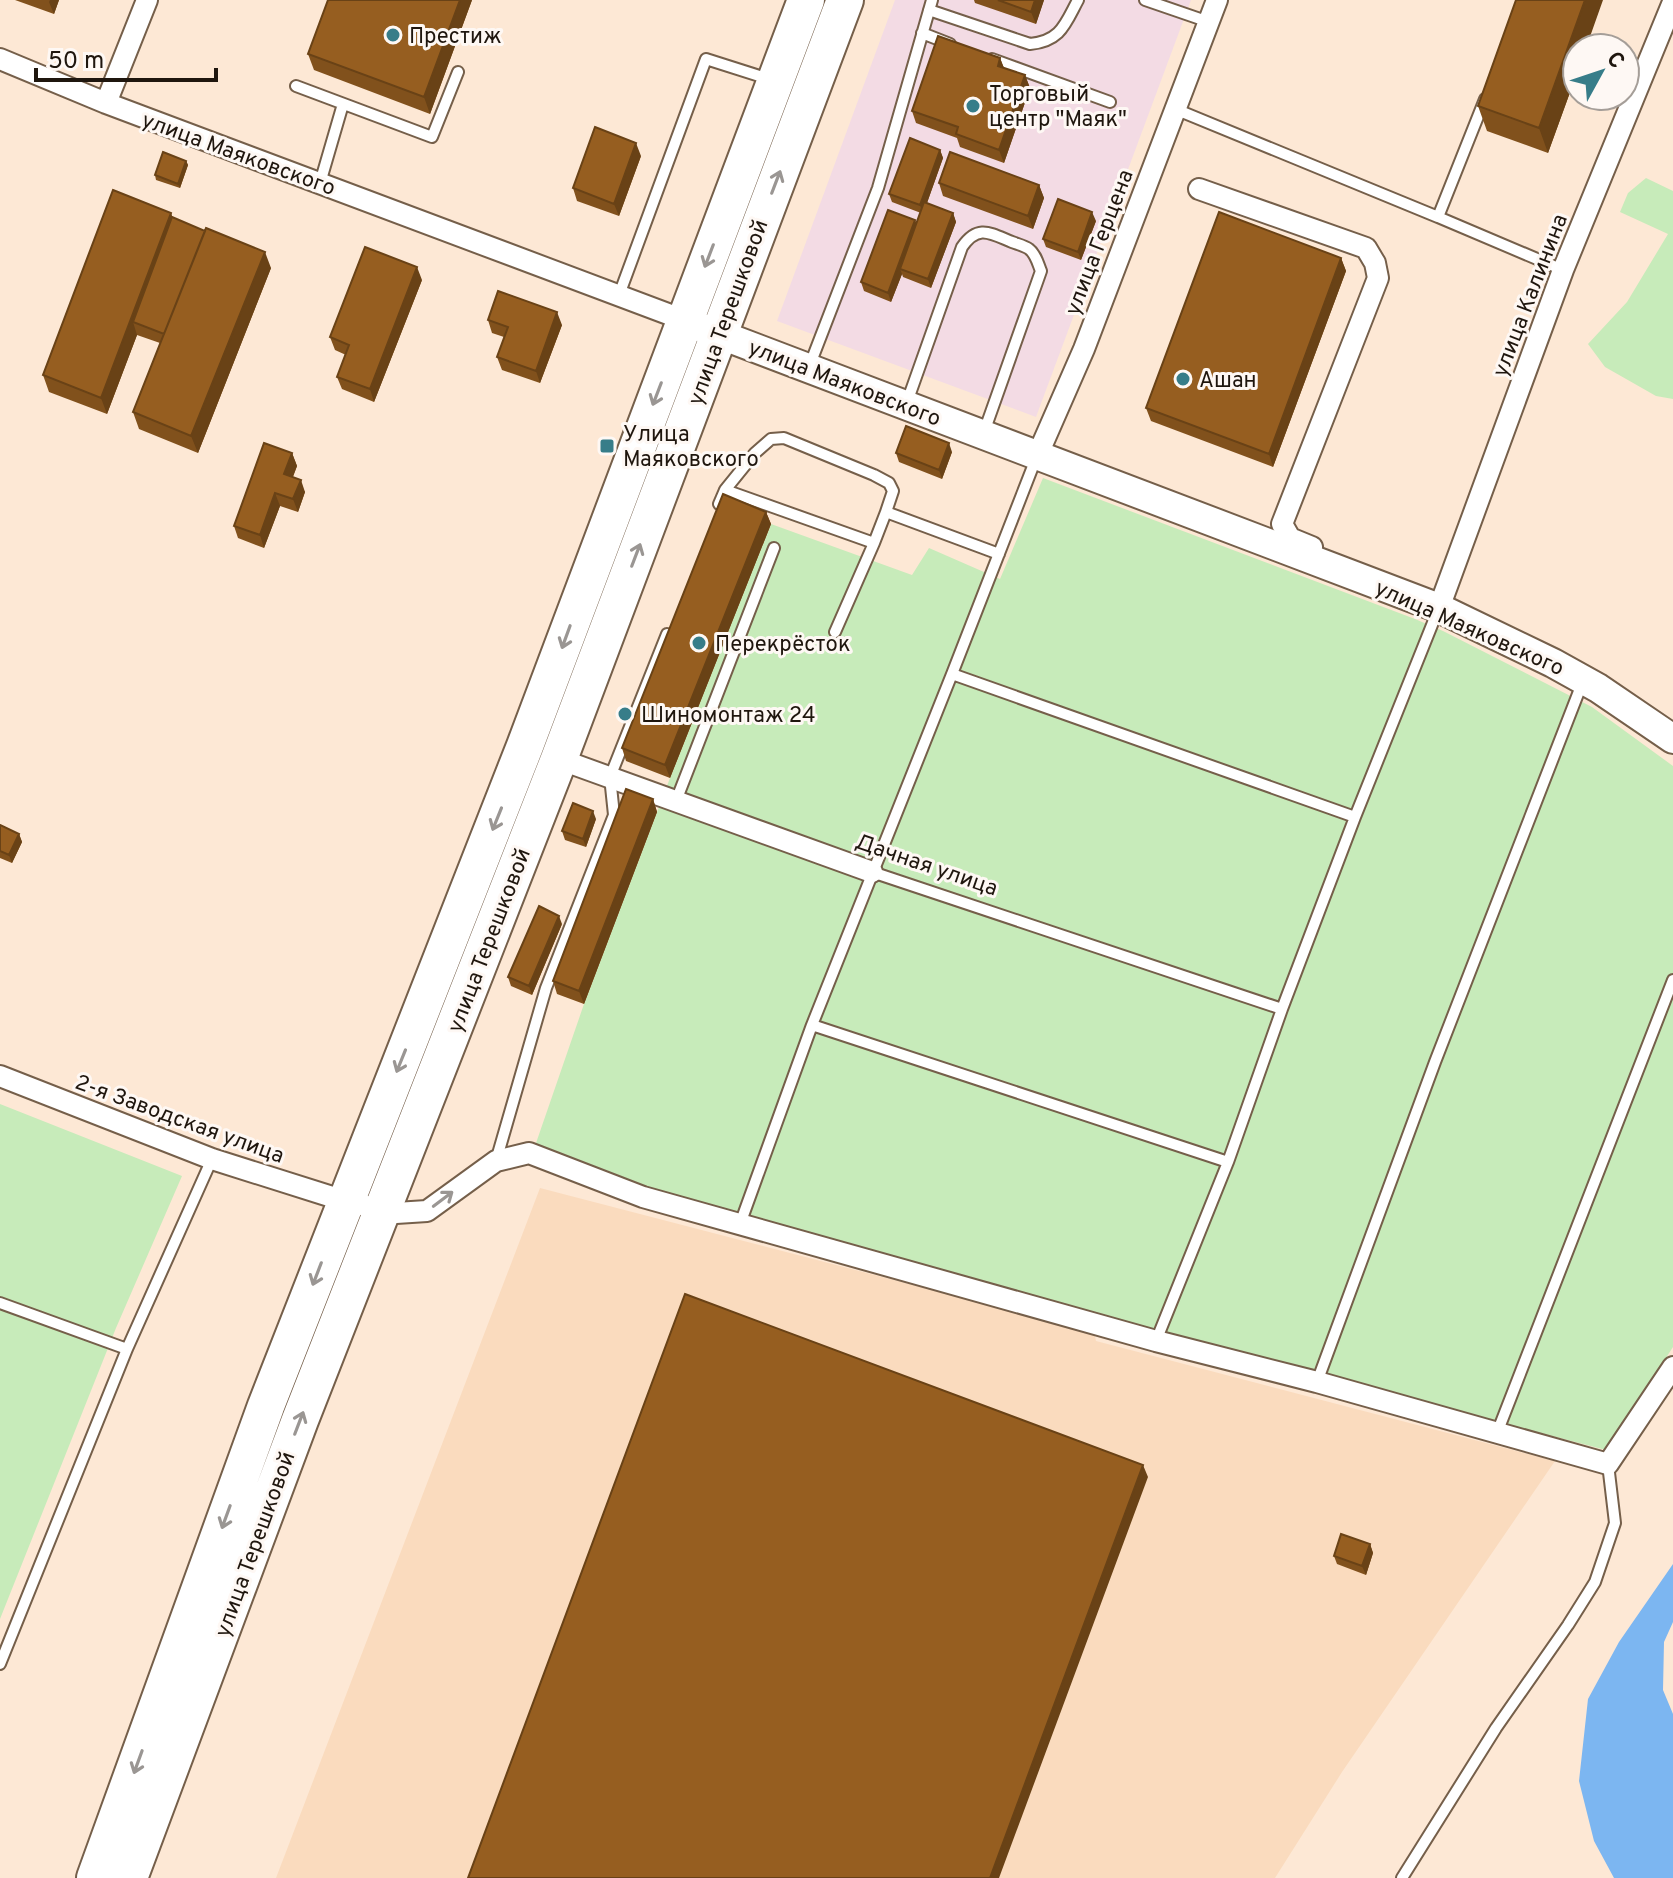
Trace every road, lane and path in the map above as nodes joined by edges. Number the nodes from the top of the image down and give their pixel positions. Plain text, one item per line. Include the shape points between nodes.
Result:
1 (147, 0) edge
2 (806, 0) edge
3 (845, 0) edge
4 (1078, 0) edge
5 (1145, 0) edge
6 (1217, 0) edge
7 (1673, 2) edge
8 (930, 5) edge
9 (1209, 22) junction
10 (922, 33) junction
11 (965, 49) edge
12 (980, 55) edge
13 (0, 59) edge
14 (458, 72) dead end
15 (775, 81) junction
16 (296, 86) dead end
17 (1489, 87) edge
18 (1110, 102) dead end
19 (106, 103) junction
20 (343, 104) junction
21 (1175, 109) junction
22 (320, 183) junction
23 (1199, 189) dead end
24 (1438, 217) junction
25 (1563, 270) junction
26 (619, 295) junction
27 (684, 320) junction
28 (719, 334) junction
29 (808, 369) junction
30 (906, 405) junction
31 (983, 434) junction
32 (1038, 454) junction
33 (725, 490) junction
34 (886, 512) junction
35 (714, 519) edge
36 (874, 543) junction
37 (774, 548) dead end
38 (999, 554) junction
39 (1403, 594) junction
40 (1439, 608) junction
41 (674, 617) edge
42 (835, 632) dead end
43 (952, 674) junction
44 (1583, 680) junction
45 (1673, 739) edge
46 (559, 759) junction
47 (610, 777) junction
48 (676, 801) junction
49 (1355, 817) junction
50 (872, 872) junction
51 (1673, 980) edge
52 (1282, 1009) junction
53 (812, 1025) junction
54 (0, 1076) edge
55 (212, 1159) junction
56 (496, 1161) junction
57 (1228, 1162) junction
58 (345, 1201) junction
59 (382, 1209) junction
60 (740, 1224) junction
61 (0, 1303) edge
62 (1156, 1341) junction
63 (127, 1349) junction
64 (1673, 1367) edge
65 (1317, 1382) junction
66 (1497, 1433) junction
67 (1608, 1464) junction
68 (4, 1642) edge
69 (0, 1664) edge
70 (95, 1878) edge
71 (129, 1878) edge
72 (1402, 1878) edge

1 - 19 street
2 - 15 highway, улица Терешковой
28 -> 3 highway, улица Терешковой
4 - 8 lane via 1062,29 1046,42 1030,44
5 - 9 lane
6 - 9 street, улица Герцена
7 - 25 street, улица Калинина
8 - 10 lane
9 - 21 street, улица Герцена
10 - 11 lane
10 - 29 lane via 878,188
12 - 18 lane
13 - 19 street, улица Маяковского
14 - 20 lane via 432,137
15 - 26 lane via 706,59
15 -> 27 highway, улица Терешковой
16 - 20 lane
17 - 24 lane
19 - 22 street, улица Маяковского
20 - 22 lane
21 - 24 lane
21 - 32 street, улица Герцена via 1084,349
22 - 26 street, улица Маяковского
23 - 39 street via 1366,248 1375,263 1378,278 1282,524 1290,538 1376,572
24 - 25 lane
25 - 40 street, улица Калинина
26 - 27 street, улица Маяковского
27 - 28 street, улица Маяковского
27 -> 58 highway, улица Терешковой via 525,746
28 - 29 street, улица Маяковского
46 -> 28 highway, улица Терешковой
29 - 30 street, улица Маяковского
30 - 31 street, улица Маяковского
30 - 31 lane via 962,247 976,233 987,231 1029,249 1041,271
31 - 32 street, улица Маяковского
32 - 38 lane
32 - 39 street, улица Маяковского
33 - 34 lane via 755,453 771,439 784,438 889,483 893,491
33 - 35 lane
33 - 36 lane
34 - 36 lane
34 - 38 lane
36 - 42 lane
37 - 48 lane
38 - 43 lane
39 - 40 street, улица Маяковского
40 - 44 street, улица Маяковского
40 - 49 lane
41 - 47 lane
43 - 49 lane
43 - 50 lane
44 - 45 street, улица Маяковского
44 - 65 lane
46 - 47 street, Дачная улица
46 - 59 highway, улица Терешковой
47 - 48 street, Дачная улица
47 - 56 lane via 614,815 546,988
48 - 50 street, Дачная улица
49 - 52 lane
50 - 52 lane, Дачная улица
50 - 53 lane
51 - 66 lane
52 - 57 lane
53 - 57 lane
53 - 60 lane
54 - 55 street, 2-я Заводская улица
55 - 58 street, 2-я Заводская улица
55 - 63 lane
59 -> 56 street, 2-я Заводская улица via 427,1211
56 - 60 street via 529,1153 643,1197
57 - 62 lane
58 - 59 street, 2-я Заводская улица
58 -> 70 highway, улица Терешковой
71 -> 59 highway, улица Терешковой
60 - 62 street
61 - 63 lane
62 - 65 street
63 - 68 lane
64 - 67 street
65 - 66 street
66 - 67 street
67 - 72 lane via 1615,1523 1595,1582
68 - 69 lane

